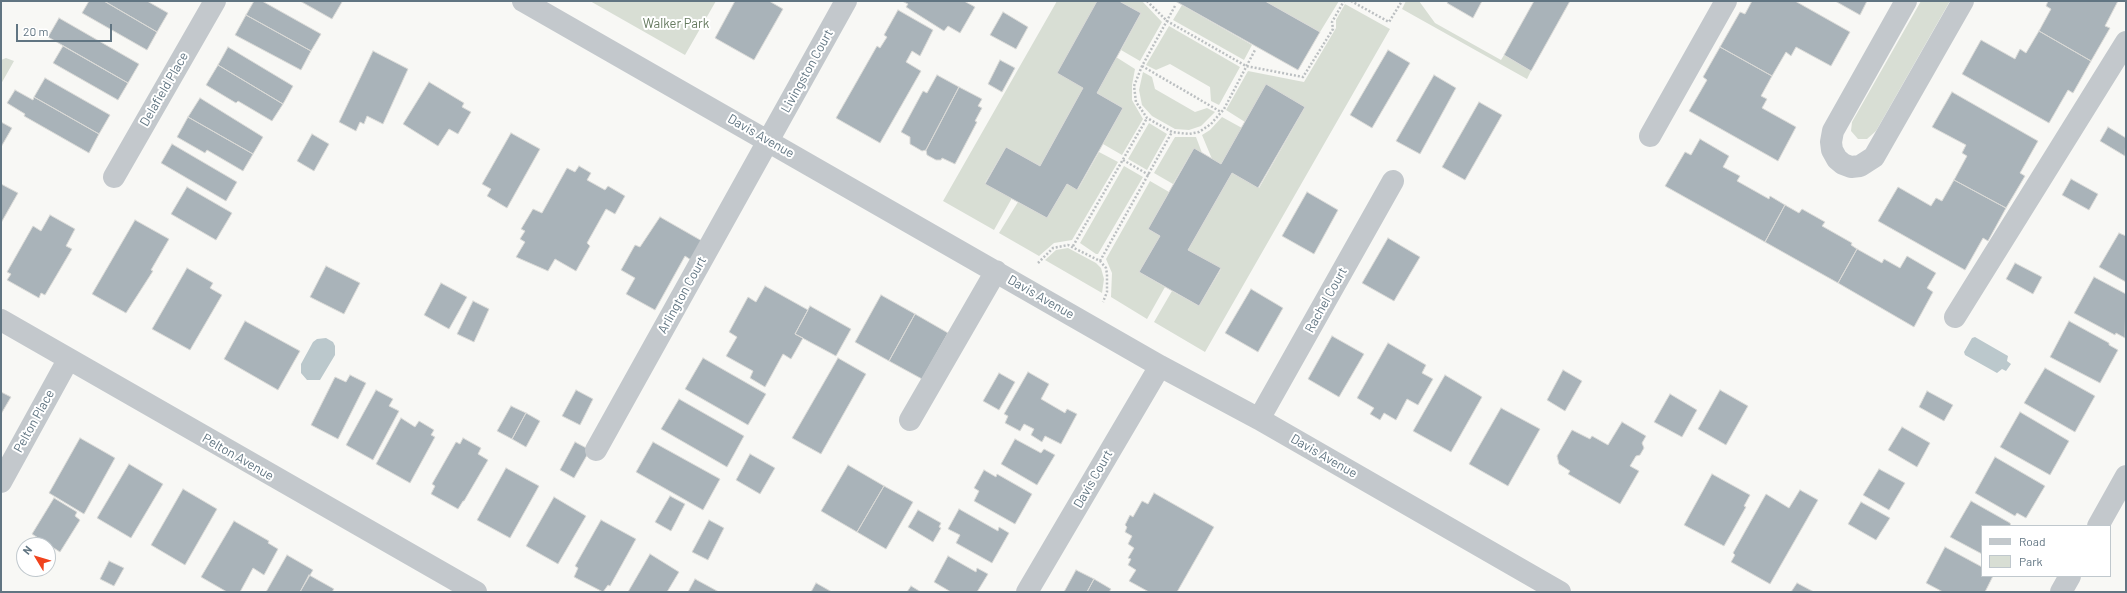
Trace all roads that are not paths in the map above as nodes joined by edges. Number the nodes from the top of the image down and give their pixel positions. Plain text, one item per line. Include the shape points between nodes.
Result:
1 (214, 1) edge
2 (523, 1) edge
3 (846, 1) edge
4 (1726, 1) edge
5 (1906, 1) edge
6 (1963, 1) edge
7 (2126, 42) edge
8 (1650, 136) dead end
9 (769, 140) junction
10 (114, 176) dead end
11 (1393, 181) dead end
12 (996, 271) junction
13 (1955, 317) dead end
14 (1, 320) edge
15 (68, 360) junction
16 (1160, 366) junction
17 (1259, 419) junction
18 (910, 420) dead end
19 (596, 450) dead end
20 (2126, 476) edge
21 (1, 482) edge
22 (2099, 525) edge
23 (2069, 577) edge
24 (476, 592) edge
25 (1027, 592) edge
26 (1560, 592) edge
27 (2061, 592) edge

1 - 10 street, Delafield Place
2 - 9 street, Davis Avenue
3 - 9 street, Livingston Court
4 - 8 street
5 - 6 street via 1832,131 1832,150 1836,159 1851,167 1860,166 1874,157
7 - 13 street
9 - 12 street, Davis Avenue
9 - 19 street, Arlington Court
11 - 17 street, Rachel Court
12 - 16 street, Davis Avenue
12 - 18 street
14 - 15 street, Pelton Avenue
15 - 21 street, Pelton Place
15 - 24 street, Pelton Avenue
16 - 17 street, Davis Avenue
16 - 25 street, Davis Court
17 - 26 street, Davis Avenue
20 - 22 street
23 - 27 street

